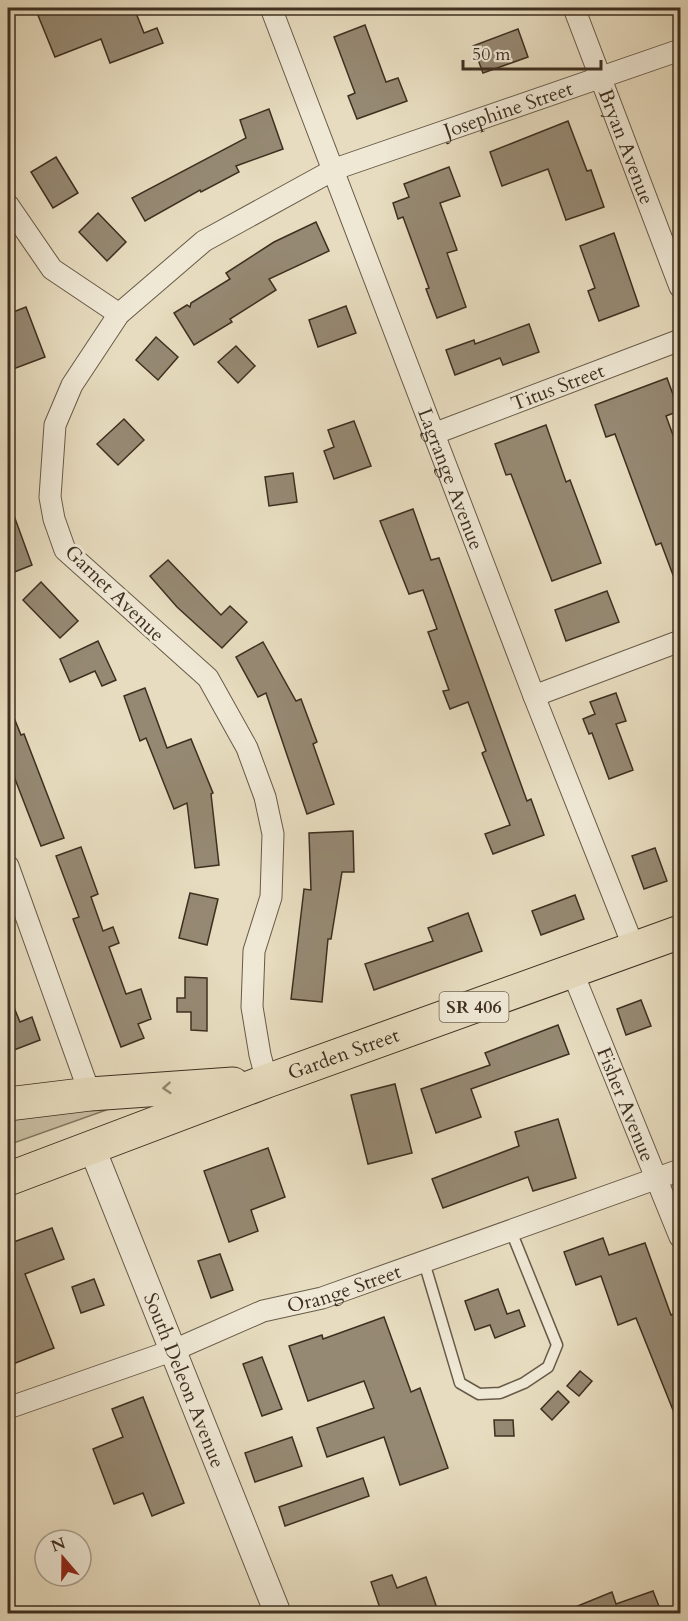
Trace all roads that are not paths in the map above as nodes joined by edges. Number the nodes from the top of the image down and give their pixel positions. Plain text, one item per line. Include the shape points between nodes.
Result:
1 (271, 8) edge
2 (574, 8) edge
3 (681, 50) edge
4 (600, 79) junction
5 (335, 169) junction
6 (8, 205) edge
7 (681, 287) edge
8 (119, 314) junction
9 (681, 340) edge
10 (436, 433) junction
11 (681, 641) edge
12 (534, 696) junction
13 (8, 867) edge
14 (681, 932) edge
15 (634, 948) junction
16 (572, 971) junction
17 (267, 1081) junction
18 (90, 1094) junction
19 (8, 1104) edge
20 (92, 1148) junction
21 (681, 1170) edge
22 (8, 1179) edge
23 (657, 1179) junction
24 (511, 1231) junction
25 (681, 1237) edge
26 (424, 1262) junction
27 (174, 1350) junction
28 (8, 1408) edge
29 (278, 1614) edge

1 - 5 street, Lagrange Avenue
2 - 4 street, Bryan Avenue
3 - 4 street, Josephine Street
4 - 5 street, Josephine Street
4 - 7 street, Bryan Avenue
5 - 8 street, Garnet Avenue via 204,241
5 - 10 street, Lagrange Avenue
6 - 8 street via 52,269
8 - 17 street, Garnet Avenue via 72,385 55,425 50,497 54,519 65,550 208,678 247,748 265,797 273,834 271,897 253,962 252,1007
9 - 10 street, Titus Street
10 - 12 street, Lagrange Avenue
11 - 12 street
12 - 15 street, Lagrange Avenue
13 - 18 street
14 - 15 main road, Garden Street / SR 406
15 - 16 main road, Garden Street / SR 406
16 - 17 main road, Garden Street / SR 406
16 - 23 street, Fisher Avenue
17 -> 18 main road
17 - 20 main road, Garden Street / SR 406
18 - 19 main road
20 - 22 main road, Garden Street / SR 406
20 - 27 street, South Deleon Avenue
21 - 23 street, Orange Street
23 - 24 street, Orange Street
23 - 25 street, Fisher Avenue
24 - 26 street, Orange Street
24 - 26 lane via 557,1345 548,1367 500,1393 479,1394 460,1383
26 - 27 street, Orange Street via 322,1298 263,1311
27 - 28 street, Orange Street
27 - 29 street, South Deleon Avenue

